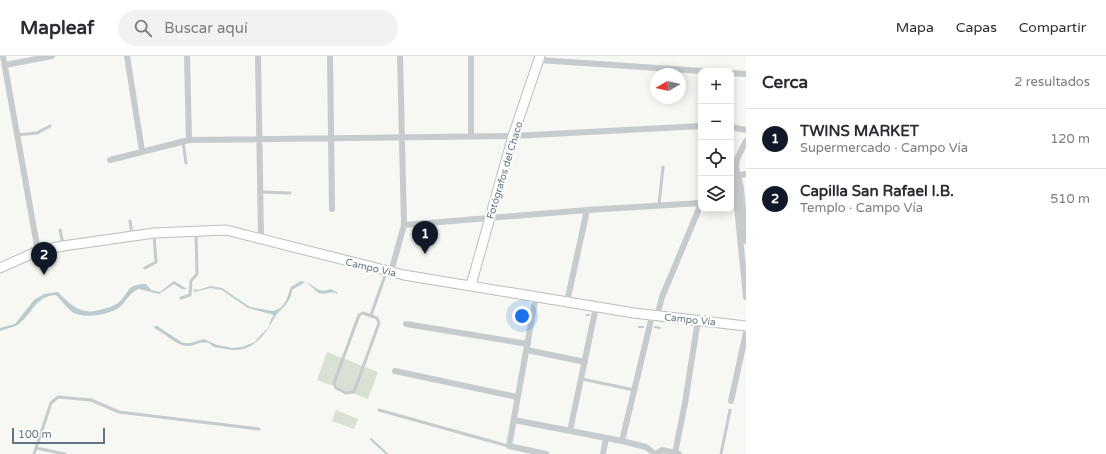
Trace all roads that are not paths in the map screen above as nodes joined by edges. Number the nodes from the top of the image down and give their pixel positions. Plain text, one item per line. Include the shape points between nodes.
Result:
1 (3, 56) edge
2 (52, 56) edge
3 (127, 56) edge
4 (187, 56) edge
5 (258, 56) edge
6 (330, 56) edge
7 (400, 56) edge
8 (471, 56) edge
9 (539, 58) edge
10 (5, 65) junction
11 (698, 71) edge
12 (734, 73) edge
13 (746, 74) edge
14 (50, 126) dead end
15 (698, 126) edge
16 (734, 128) edge
17 (746, 130) edge
18 (16, 135) junction
19 (471, 136) junction
20 (513, 136) junction
21 (331, 138) junction
22 (400, 138) junction
23 (260, 139) junction
24 (186, 141) junction
25 (746, 141) edge
26 (142, 150) junction
27 (110, 160) dead end
28 (186, 164) dead end
29 (663, 167) dead end
30 (746, 174) edge
31 (734, 176) edge
32 (261, 192) junction
33 (290, 193) dead end
34 (698, 204) edge
35 (659, 205) junction
36 (332, 209) dead end
37 (587, 210) junction
38 (698, 211) edge
39 (489, 219) junction
40 (130, 221) dead end
41 (404, 225) junction
42 (60, 230) dead end
43 (196, 231) junction
44 (154, 233) junction
45 (132, 236) junction
46 (261, 238) junction
47 (746, 241) edge
48 (63, 246) junction
49 (38, 251) junction
50 (744, 251) edge
51 (0, 268) edge
52 (145, 268) dead end
53 (389, 271) junction
54 (471, 285) junction
55 (536, 296) junction
56 (746, 297) edge
57 (181, 298) dead end
58 (567, 302) junction
59 (596, 307) junction
60 (371, 315) junction
61 (654, 316) junction
62 (698, 320) junction
63 (406, 324) dead end
64 (746, 326) edge
65 (746, 333) edge
66 (527, 347) junction
67 (585, 362) junction
68 (395, 371) dead end
69 (582, 379) junction
70 (634, 390) junction
71 (518, 397) junction
72 (731, 401) dead end
73 (379, 410) dead end
74 (730, 410) dead end
75 (514, 420) junction
76 (259, 429) dead end
77 (570, 431) junction
78 (606, 438) junction
79 (622, 441) junction
80 (509, 446) junction
81 (36, 448) junction
82 (654, 453) edge
83 (677, 453) edge
84 (34, 454) edge
85 (65, 454) edge
86 (546, 454) edge
87 (602, 454) edge
88 (721, 454) edge

1 - 10 street
2 - 10 street
3 - 26 street
4 - 24 street
5 - 23 street
6 - 21 street
7 - 22 street
8 - 19 street
9 - 11 street
9 - 20 street, Fotógrafos del Chaco
10 - 18 street
12 - 13 street
14 - 18 lane via 37,133
15 - 20 street
16 - 17 street
18 - 49 street
19 - 20 street
19 - 22 street
20 - 39 street, Fotógrafos del Chaco
21 - 22 street
21 - 23 street
21 - 36 street
22 - 41 street
23 - 24 street
23 - 32 street
24 - 26 street
24 - 28 lane
25 - 31 street via 737,159
26 - 27 street
29 - 35 lane
30 - 31 street
31 - 47 street via 741,188
31 - 50 street
32 - 33 lane
32 - 46 street
34 - 35 street
35 - 37 street
37 - 39 street
37 - 58 street
38 - 61 street
39 - 41 street
39 - 54 street, Fotógrafos del Chaco
40 - 45 lane
41 - 53 street
42 - 48 lane
43 - 44 street, Campo Vía
43 - 46 street, Campo Vía via 226,230
43 - 57 lane via 197,274 191,281 190,296
44 - 45 street, Campo Vía
44 - 52 lane via 156,262
45 - 48 street, Campo Vía
46 - 53 street, Campo Vía via 303,251
48 - 49 street, Campo Vía
49 - 51 street, Campo Vía
50 - 56 street
53 - 54 street, Campo Vía
53 - 60 lane
54 - 55 street, Campo Vía
55 - 58 street, Campo Vía
55 - 66 street
58 - 59 street, Campo Vía
59 - 61 street, Campo Vía
59 - 67 street
60 - 60 lane via 378,320 379,326 354,392 346,393 336,388 334,383 359,315
61 - 62 street, Campo Vía
61 - 70 street
62 - 64 street, Campo Vía
62 - 83 street
63 - 66 street
65 - 72 street
66 - 67 street
66 - 71 street
67 - 69 street
68 - 71 street
69 - 70 lane
69 - 77 street
70 - 79 street
71 - 75 street
73 - 80 lane
74 - 88 lane
75 - 77 street
75 - 80 street
76 - 81 lane via 119,412 91,400 65,397 51,403
77 - 78 street
78 - 79 street
78 - 87 street
79 - 82 street
80 - 86 street
81 - 84 lane
81 - 85 lane
82 - 83 street via 662,450

